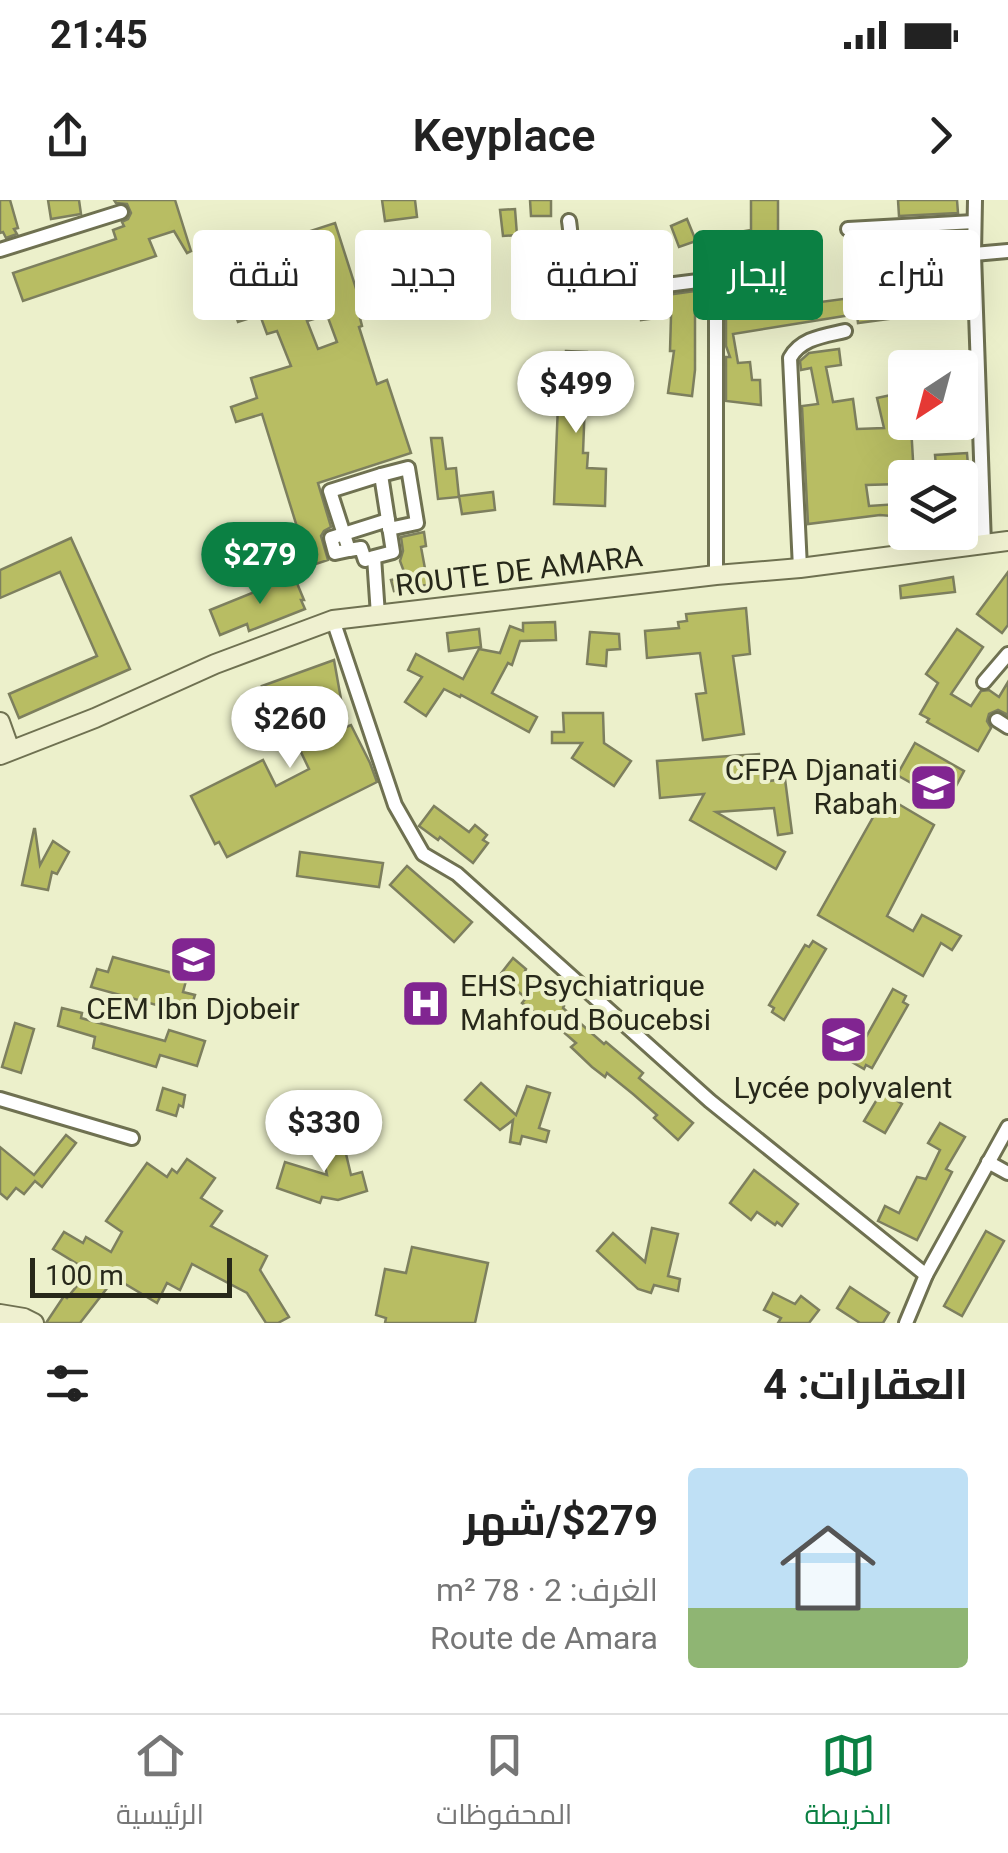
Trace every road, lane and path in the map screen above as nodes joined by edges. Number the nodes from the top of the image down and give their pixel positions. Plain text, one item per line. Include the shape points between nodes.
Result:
1 (974, 200) edge
2 (121, 212) dead end
3 (569, 221) dead end
4 (974, 222) junction
5 (848, 229) dead end
6 (974, 230) edge
7 (0, 250) edge
8 (1008, 251) edge
9 (980, 253) edge
10 (976, 320) edge
11 (845, 331) dead end
12 (381, 475) junction
13 (388, 524) junction
14 (344, 534) junction
15 (1008, 541) edge
16 (984, 545) junction
17 (374, 557) junction
18 (800, 568) junction
19 (716, 575) junction
20 (378, 615) junction
21 (333, 620) junction
22 (1008, 654) edge
23 (984, 682) dead end
24 (0, 722) edge
25 (5, 752) edge
26 (0, 1099) edge
27 (1008, 1126) edge
28 (132, 1138) dead end
29 (988, 1162) junction
30 (1008, 1174) edge
31 (926, 1275) junction
32 (0, 1314) edge
33 (907, 1322) edge
34 (34, 1323) edge

1 - 4 street
2 - 7 street
3 - 19 street via 578,282 585,290 706,280 716,289
4 - 5 street
4 - 6 street
8 - 9 street
10 - 16 street
11 - 18 street via 808,340 790,358
12 - 13 street
12 - 13 street via 408,468 417,523
12 - 14 street via 330,491
13 - 14 street
13 - 17 street via 393,552
14 - 17 street via 331,538 335,553 361,548 365,560
15 - 16 street, ROUTE DE AMARA
16 - 18 street, ROUTE DE AMARA
17 - 20 street
18 - 19 street, ROUTE DE AMARA
19 - 20 street, ROUTE DE AMARA
20 - 21 street, ROUTE DE AMARA
21 - 25 street, ROUTE DE AMARA
21 - 31 street via 395,805 424,854 457,874 710,1101
22 - 23 street
24 - 25 street
26 - 28 street
27 - 29 street
29 - 30 street
29 - 31 street
31 - 33 street
32 - 34 street

